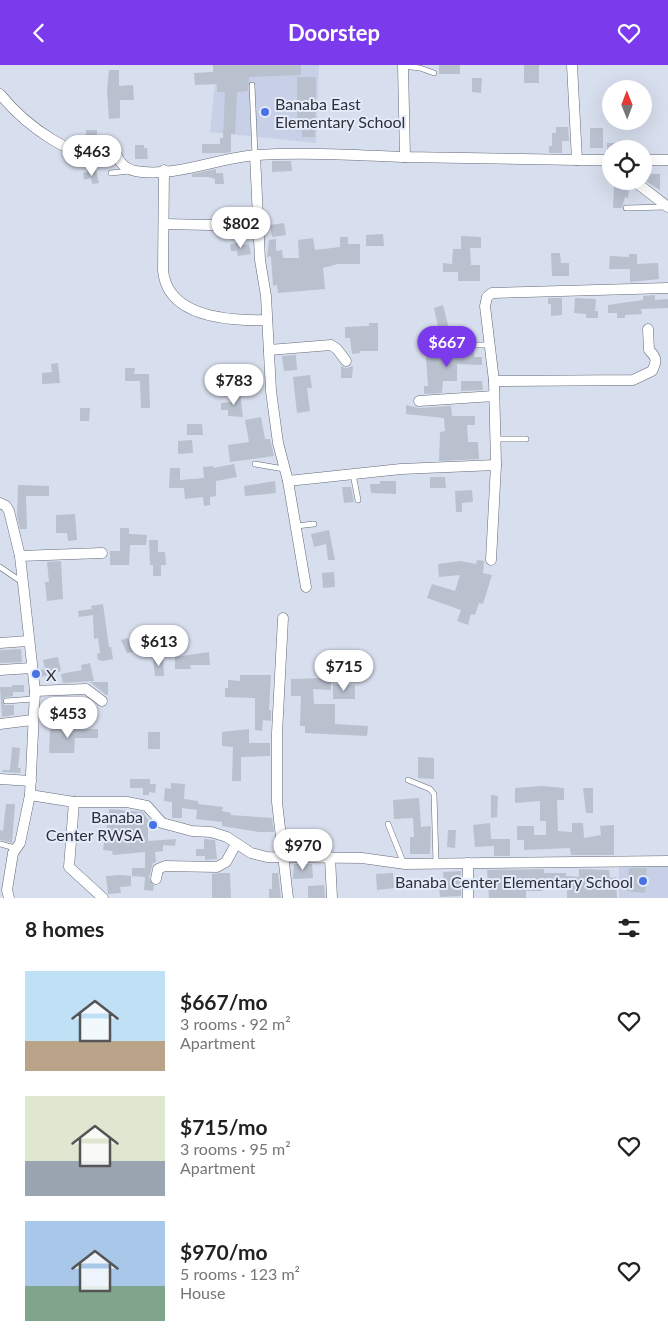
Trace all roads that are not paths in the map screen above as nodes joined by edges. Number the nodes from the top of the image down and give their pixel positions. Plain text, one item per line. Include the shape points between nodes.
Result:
1 (403, 65) edge
2 (572, 65) edge
3 (434, 73) dead end
4 (252, 85) dead end
5 (0, 94) edge
6 (256, 155) junction
7 (405, 157) junction
8 (668, 159) edge
9 (577, 160) junction
10 (602, 160) edge
11 (652, 160) edge
12 (164, 170) junction
13 (134, 171) junction
14 (111, 173) dead end
15 (646, 190) edge
16 (667, 207) edge
17 (626, 208) dead end
18 (164, 224) junction
19 (259, 226) junction
20 (668, 288) edge
21 (267, 321) junction
22 (648, 329) dead end
23 (428, 345) dead end
24 (491, 345) junction
25 (269, 350) junction
26 (346, 361) dead end
27 (494, 381) junction
28 (494, 396) junction
29 (419, 401) dead end
30 (496, 439) junction
31 (526, 439) dead end
32 (255, 464) dead end
33 (496, 465) junction
34 (284, 469) junction
35 (353, 473) junction
36 (288, 481) junction
37 (358, 500) dead end
38 (0, 503) edge
39 (314, 524) dead end
40 (296, 526) junction
41 (102, 553) dead end
42 (20, 555) junction
43 (491, 560) dead end
44 (0, 567) edge
45 (23, 582) junction
46 (306, 587) dead end
47 (283, 618) dead end
48 (28, 641) junction
49 (0, 643) edge
50 (32, 668) junction
51 (0, 670) edge
52 (34, 695) junction
53 (6, 701) dead end
54 (102, 701) dead end
55 (32, 720) junction
56 (0, 723) edge
57 (0, 779) edge
58 (408, 780) dead end
59 (31, 781) junction
60 (30, 795) junction
61 (74, 802) junction
62 (388, 824) dead end
63 (0, 844) edge
64 (236, 844) junction
65 (15, 848) junction
66 (283, 856) junction
67 (330, 857) junction
68 (668, 861) edge
69 (436, 863) junction
70 (468, 863) junction
71 (405, 864) junction
72 (156, 879) dead end
73 (9, 898) edge
74 (103, 898) edge
75 (288, 898) edge
76 (332, 898) edge
77 (468, 898) edge

1 - 3 lane
1 - 7 street
2 - 9 street
4 - 6 lane
5 - 13 street via 16,114 58,142 95,159 115,152 122,164
6 - 7 street
6 - 12 street
6 - 19 street
7 - 9 street
8 - 11 street
9 - 10 street
12 - 13 street
12 - 18 street
13 - 14 lane
15 - 16 street
16 - 17 lane
18 - 19 street
18 - 21 street via 164,280 172,296 190,308 222,319
19 - 21 street
20 - 24 street via 492,293 487,297 485,306
21 - 25 street
22 - 27 street via 649,350 657,362 652,371 633,380
23 - 24 lane
24 - 27 street
25 - 26 street via 331,345
25 - 34 street via 272,398
27 - 28 street
28 - 29 street
28 - 30 street
30 - 31 lane
30 - 33 street
32 - 34 lane
33 - 35 street
33 - 43 street
34 - 36 street
35 - 36 street
35 - 37 lane
36 - 40 street
38 - 42 street via 9,511
39 - 40 lane
40 - 46 street
41 - 42 street
42 - 45 street
44 - 45 lane
45 - 48 street
47 - 66 street via 276,733 278,824
48 - 49 street
48 - 50 street
50 - 51 street
50 - 52 street
52 - 53 lane
52 - 54 street via 86,689
52 - 55 street
55 - 56 street
55 - 59 street
57 - 59 street
58 - 69 lane via 430,789 434,794
59 - 60 street
60 - 61 street
60 - 65 street via 20,843
61 - 64 street via 127,802 147,806 162,823 227,837
61 - 74 street via 69,867
62 - 71 lane
63 - 65 lane
64 - 66 street via 251,853
64 - 72 street via 226,862 216,867 165,866 158,869
65 - 73 street via 7,890
66 - 67 street
66 - 75 street
67 - 71 street
67 - 76 street
68 - 70 street
69 - 70 street
69 - 71 street
70 - 77 street

